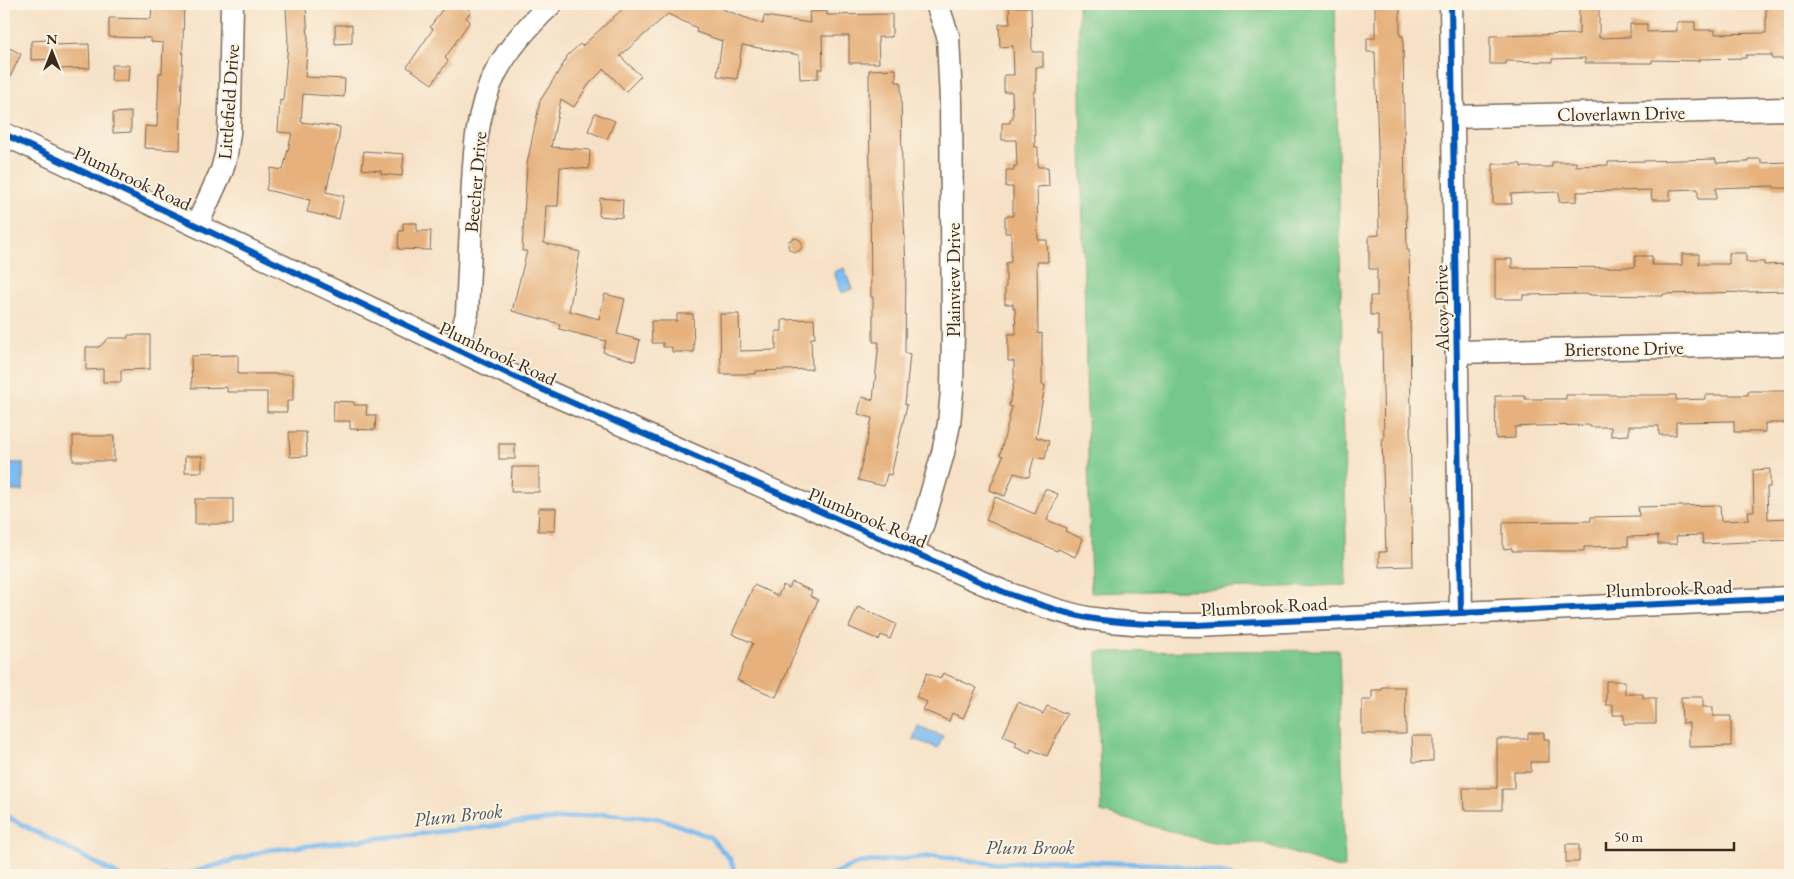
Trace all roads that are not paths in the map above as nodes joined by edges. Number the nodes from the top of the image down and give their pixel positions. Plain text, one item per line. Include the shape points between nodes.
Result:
1 (232, 4) edge
2 (551, 4) edge
3 (937, 4) edge
4 (1451, 4) edge
5 (1790, 109) edge
6 (1452, 117) junction
7 (4, 134) edge
8 (196, 225) junction
9 (1790, 344) edge
10 (455, 349) junction
11 (1457, 352) junction
12 (912, 552) junction
13 (1790, 598) edge
14 (1461, 612) junction

1 - 8 street, Littlefield Drive via 227,148 222,170
2 - 10 street, Beecher Drive via 508,54 496,72 487,96 474,153 467,314
3 - 12 street, Plainview Drive via 948,36 951,101 952,390 943,453
4 - 6 street, Alcoy Drive
5 - 6 street, Cloverlawn Drive
6 - 11 street, Alcoy Drive
7 - 8 street, Plumbrook Road
8 - 10 street, Plumbrook Road
9 - 11 street, Brierstone Drive
10 - 12 street, Plumbrook Road
11 - 14 street, Alcoy Drive
12 - 14 street, Plumbrook Road via 1049,608 1119,622 1197,625
13 - 14 street, Plumbrook Road

